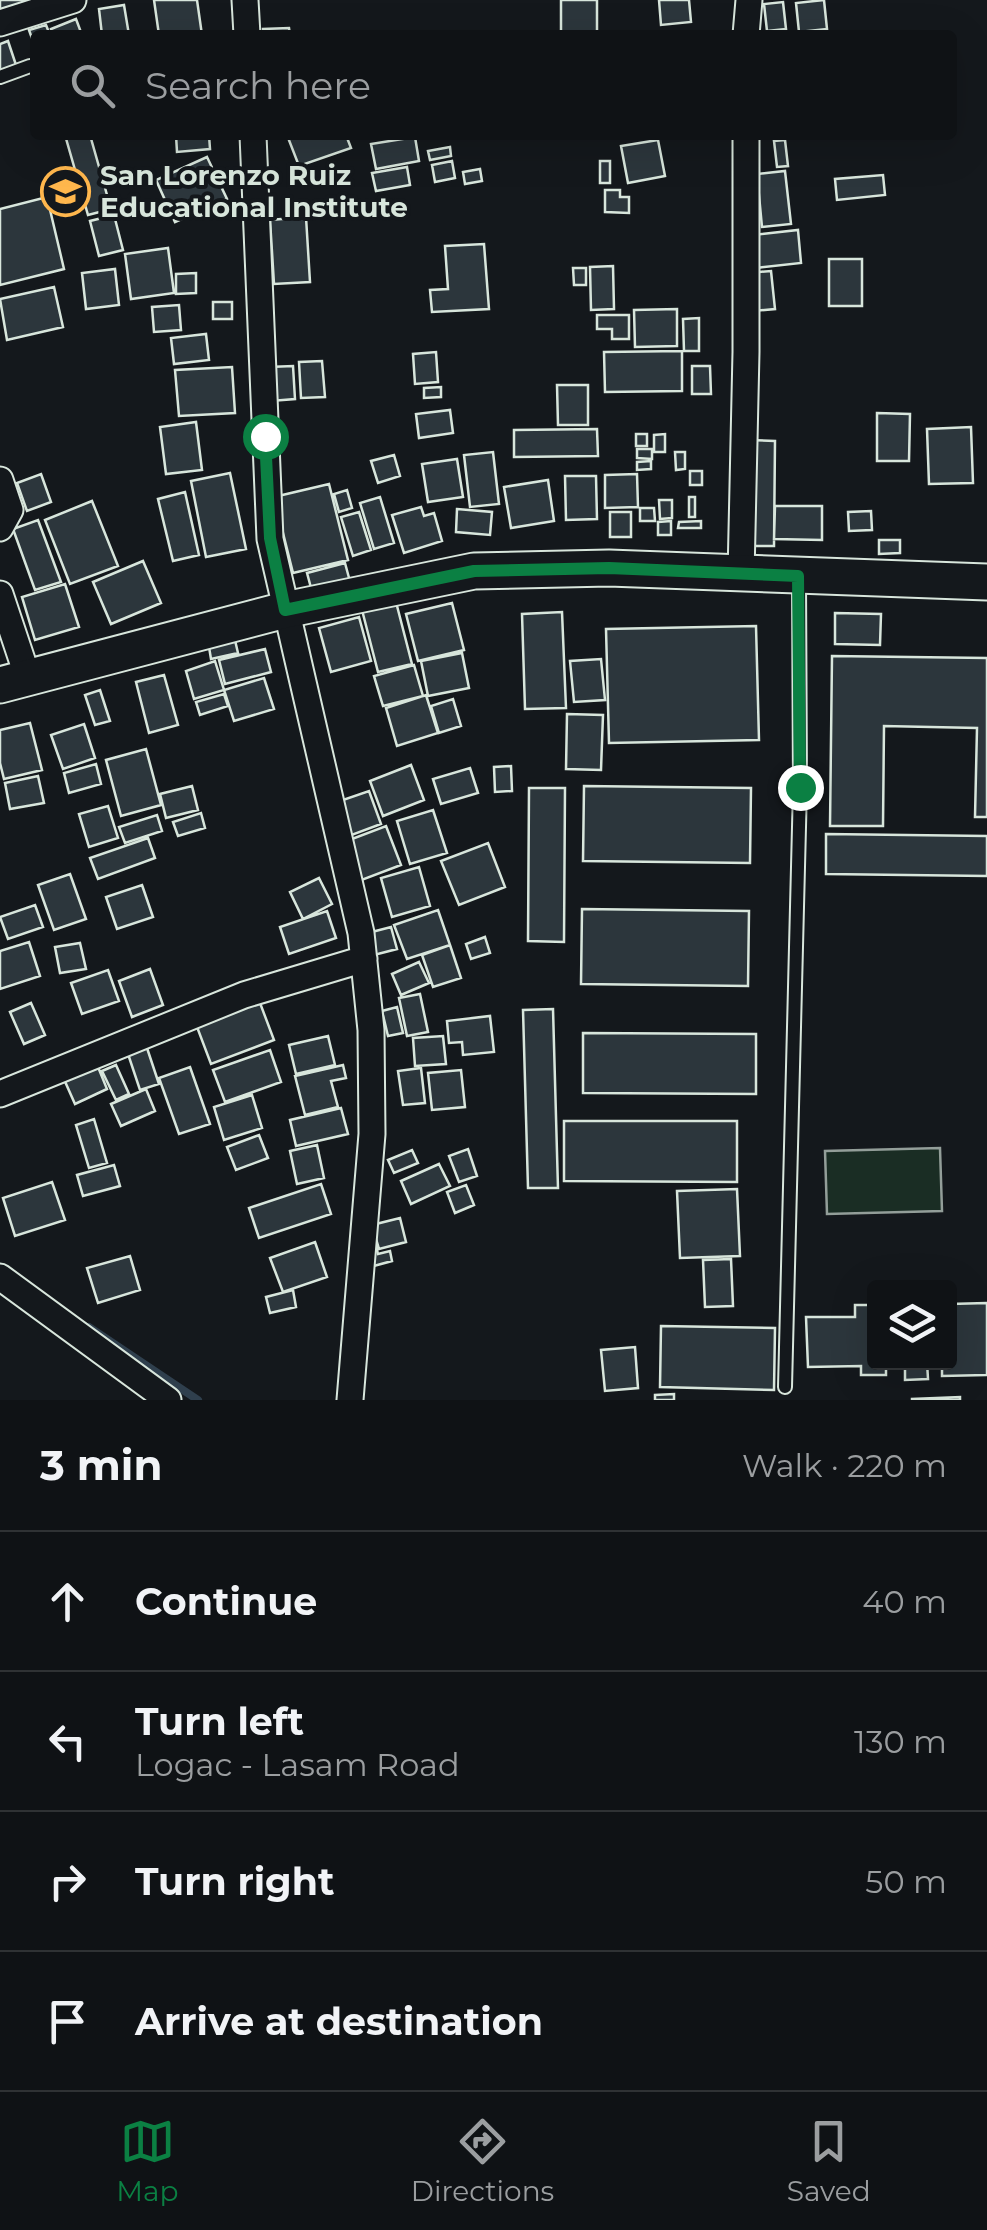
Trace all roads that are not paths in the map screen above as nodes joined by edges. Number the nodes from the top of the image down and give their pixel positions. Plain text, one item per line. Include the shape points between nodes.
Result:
1 (73, 0) edge
2 (245, 0) edge
3 (749, 0) edge
4 (0, 23) edge
5 (247, 30) edge
6 (746, 30) edge
7 (30, 66) dead end
8 (0, 76) edge
9 (253, 140) edge
10 (746, 140) edge
11 (0, 480) edge
12 (0, 528) edge
13 (741, 575) junction
14 (798, 576) junction
15 (987, 582) edge
16 (0, 594) edge
17 (285, 610) junction
18 (14, 681) edge
19 (364, 959) junction
20 (0, 1094) edge
21 (0, 1278) edge
22 (785, 1387) dead end
23 (168, 1400) edge
24 (350, 1400) edge

1 - 4 street
2 - 5 street
3 - 6 street
7 - 8 lane
9 - 17 street via 270,538
10 - 13 street
11 - 12 street via 10,510
13 - 14 main road
13 - 17 main road via 609,568 474,571
14 - 15 main road
14 - 22 lane via 800,787
16 - 18 street
17 - 18 main road
17 - 19 street
19 - 20 street via 244,995
19 - 24 street via 372,1134
21 - 23 street

